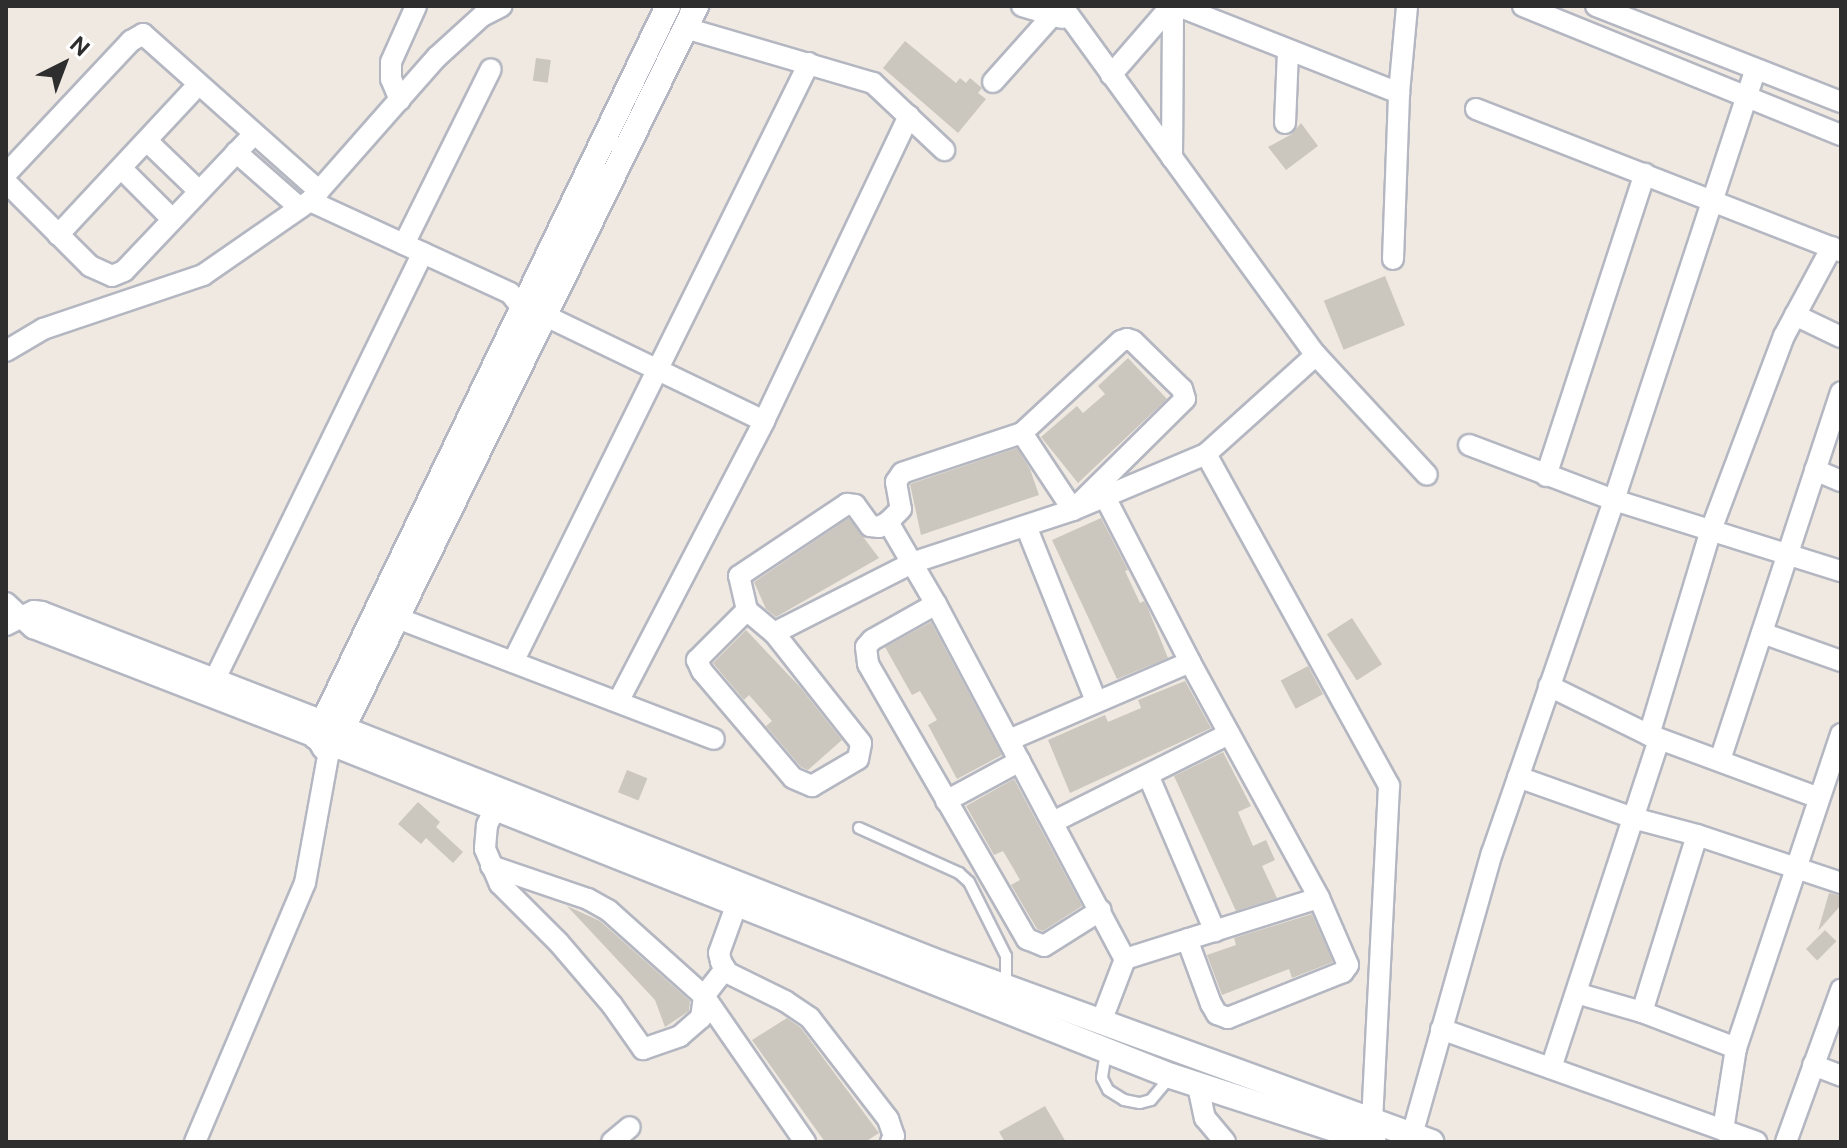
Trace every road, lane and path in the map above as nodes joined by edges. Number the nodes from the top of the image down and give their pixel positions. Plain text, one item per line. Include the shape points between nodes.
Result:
1 (416, 6) edge
2 (502, 6) edge
3 (668, 6) edge
4 (1022, 6) edge
5 (1174, 6) edge
6 (1407, 6) edge
7 (1523, 6) edge
8 (1596, 6) edge
9 (1062, 14) edge
10 (691, 17) edge
11 (1288, 51) junction
12 (809, 63) junction
13 (491, 69) dead end
14 (1755, 70) junction
15 (1111, 75) junction
16 (993, 82) dead end
17 (198, 85) junction
18 (1399, 93) junction
19 (1746, 97) junction
20 (400, 100) junction
21 (1841, 102) edge
22 (1476, 109) dead end
23 (909, 116) junction
24 (1285, 123) dead end
25 (253, 135) junction
26 (1841, 135) edge
27 (147, 141) junction
28 (944, 150) dead end
29 (236, 152) junction
30 (1172, 158) junction
31 (121, 168) junction
32 (6, 174) edge
33 (1645, 174) junction
34 (6, 182) edge
35 (199, 191) junction
36 (1713, 198) junction
37 (309, 200) junction
38 (172, 219) junction
39 (58, 235) junction
40 (404, 244) junction
41 (1836, 249) edge
42 (423, 253) junction
43 (1393, 259) dead end
44 (533, 312) junction
45 (1795, 315) junction
46 (1841, 337) edge
47 (6, 351) edge
48 (1316, 355) junction
49 (658, 368) junction
50 (1841, 392) edge
51 (764, 421) junction
52 (1022, 433) junction
53 (1469, 445) dead end
54 (1206, 454) junction
55 (1815, 470) junction
56 (1427, 475) dead end
57 (1546, 476) junction
58 (1841, 481) edge
59 (1105, 497) junction
60 (1614, 500) junction
61 (1073, 510) junction
62 (888, 522) junction
63 (1026, 526) junction
64 (1711, 530) junction
65 (1788, 553) junction
66 (912, 563) junction
67 (1841, 571) edge
68 (936, 604) junction
69 (747, 610) junction
70 (10, 615) edge
71 (397, 618) junction
72 (774, 633) junction
73 (1762, 633) junction
74 (1841, 661) edge
75 (513, 662) junction
76 (1190, 662) junction
77 (215, 679) junction
78 (1549, 686) junction
79 (1096, 701) junction
80 (618, 702) junction
81 (1229, 734) junction
82 (1841, 734) edge
83 (1654, 737) junction
84 (329, 738) junction
85 (714, 739) dead end
86 (1009, 740) junction
87 (1720, 760) junction
88 (1020, 761) junction
89 (1148, 775) junction
90 (1518, 777) junction
91 (1819, 798) junction
92 (497, 800) junction
93 (946, 801) junction
94 (1633, 818) junction
95 (1053, 822) junction
96 (859, 828) dead end
97 (1697, 835) junction
98 (491, 866) junction
99 (1794, 867) junction
100 (1841, 883) edge
101 (545, 887) junction
102 (740, 896) junction
103 (1319, 898) junction
104 (524, 910) junction
105 (1101, 910) junction
106 (1215, 931) junction
107 (1187, 939) junction
108 (1125, 959) junction
109 (725, 969) junction
110 (1006, 987) junction
111 (1841, 990) edge
112 (1576, 993) junction
113 (704, 996) junction
114 (1642, 1012) junction
115 (1101, 1022) junction
116 (1441, 1029) junction
117 (1736, 1048) junction
118 (1107, 1051) junction
119 (1813, 1065) junction
120 (1551, 1068) junction
121 (1171, 1076) junction
122 (1841, 1076) edge
123 (1198, 1086) junction
124 (630, 1127) dead end
125 (1723, 1130) junction
126 (1373, 1131) edge
127 (1417, 1140) edge
128 (195, 1142) edge
129 (612, 1142) edge
130 (805, 1142) edge
131 (891, 1142) edge
132 (1225, 1142) edge
133 (1756, 1142) edge
134 (1786, 1142) edge

1 - 20 street via 391,62
2 - 20 street via 471,26
3 - 44 street
4 - 9 street
5 - 11 street
5 - 15 street
5 - 30 street
6 - 18 street
7 - 19 street
8 - 14 street
9 - 15 street
9 - 16 street
10 - 12 street
10 - 44 street
11 - 18 street
11 - 24 street
12 - 23 street via 873,83
12 - 49 street
13 - 40 street
14 - 19 street
14 - 21 street
15 - 30 street
17 - 25 street
17 - 27 street
17 - 32 street via 143,34
18 - 43 street
19 - 26 street
19 - 36 street
20 - 37 street
22 - 33 street
23 - 28 street
23 - 51 street
25 - 29 street
25 - 37 street
27 - 31 street
27 - 35 street
29 - 35 street
29 - 37 street
30 - 48 street
31 - 38 street
31 - 39 street
33 - 36 street
33 - 57 street
34 - 39 street
35 - 38 street
36 - 41 street
36 - 60 street
37 - 40 street
37 - 47 street via 203,275 43,329
38 - 39 street via 124,271 112,276 99,273
40 - 42 street
41 - 45 street
42 - 44 street via 510,293
42 - 77 street
44 - 49 street
44 - 71 street
44 - 84 street
45 - 46 street
45 - 64 street
48 - 54 street
48 - 56 street
49 - 51 street
49 - 75 street
50 - 55 street
51 - 80 street
52 - 61 street
52 - 61 street via 1121,341 1133,341 1182,389 1185,399
52 - 62 street via 902,473 896,482 901,509
53 - 57 street
54 - 59 street
54 - 126 street via 1389,786
55 - 58 street
55 - 65 street
57 - 60 street
59 - 61 street
59 - 76 street
60 - 64 street
60 - 78 street
61 - 63 street
62 - 66 street
62 - 69 street via 870,526 855,505 847,504 743,571 739,582
63 - 66 street
63 - 79 street
64 - 65 street
64 - 83 street
65 - 67 street
65 - 73 street
66 - 68 street
66 - 72 street
68 - 86 street
68 - 93 street via 866,647 868,664
69 - 72 street
69 - 72 street via 697,660 793,778 812,786 858,759 861,743
70 - 77 street via 42,612
70 - 84 street via 42,632
71 - 75 street
71 - 84 street
73 - 74 street
73 - 87 street
75 - 80 street
76 - 79 street
76 - 81 street
77 - 84 street
78 - 83 street
78 - 90 street
79 - 86 street
80 - 85 street
81 - 89 street
81 - 103 street
82 - 91 street
83 - 87 street
83 - 94 street
84 - 92 street
84 - 128 street via 305,883
86 - 88 street
87 - 91 street
88 - 93 street
88 - 95 street
89 - 95 street
89 - 106 street
90 - 94 street
90 - 116 street
91 - 99 street
92 - 98 street via 487,825 485,849
92 - 102 street
93 - 105 street via 1035,945 1044,946
94 - 97 street
94 - 112 street
95 - 105 street
96 - 110 lane via 969,882 1006,956
97 - 99 street
97 - 114 street
98 - 101 street
98 - 104 street
99 - 100 street
99 - 117 street
101 - 104 street
101 - 113 street via 608,910
102 - 109 street via 719,953
102 - 110 street
102 - 118 street
103 - 106 street
103 - 107 street via 1348,957 1343,972 1228,1018 1211,1004
104 - 113 street via 559,943 643,1049 680,1036 701,1018
105 - 108 street
106 - 107 street
107 - 108 street
108 - 115 street
109 - 113 street
109 - 131 street via 810,1018 888,1119
110 - 115 street
111 - 119 street
112 - 114 street
112 - 120 street
113 - 130 street
114 - 117 street
115 - 126 street
116 - 120 street
116 - 127 street
117 - 125 street
118 - 121 street
118 - 121 lane via 1102,1078 1108,1090 1124,1100 1151,1100
119 - 122 street
119 - 134 street
120 - 125 street
121 - 123 street
123 - 126 street
123 - 132 street via 1205,1118
124 - 129 street
125 - 133 street
126 - 127 street

